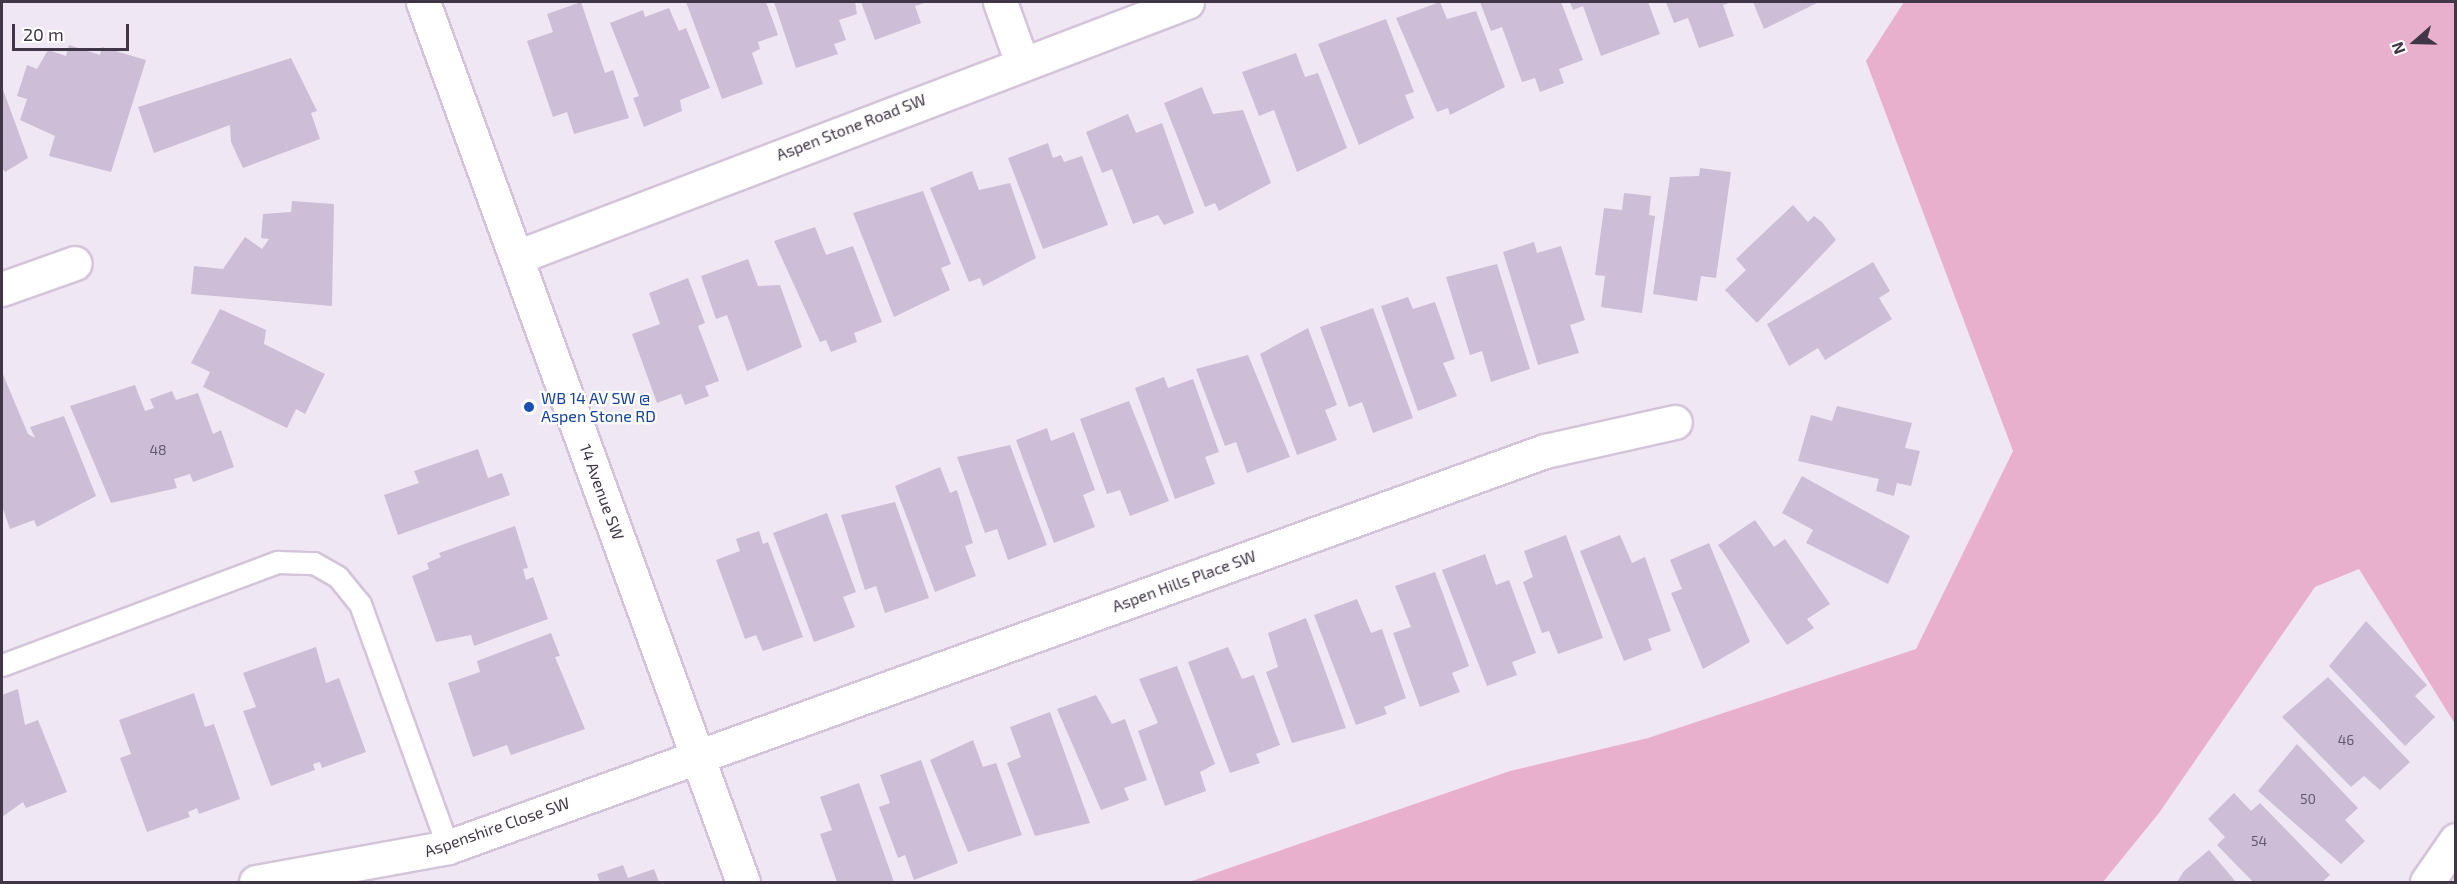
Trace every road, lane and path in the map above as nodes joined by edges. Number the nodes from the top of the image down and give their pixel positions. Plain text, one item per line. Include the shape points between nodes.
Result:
1 (423, 2) edge
2 (1000, 2) edge
3 (1187, 2) edge
4 (1021, 60) junction
5 (517, 257) junction
6 (75, 263) dead end
7 (2, 289) edge
8 (1675, 422) dead end
9 (2, 665) edge
10 (697, 756) junction
11 (2456, 840) edge
12 (448, 847) junction
13 (256, 882) edge
14 (743, 882) edge
15 (2427, 882) edge

1 - 5 street, 14 Avenue SW
2 - 4 street
3 - 4 street, Aspen Stone Road SW
4 - 5 street, Aspen Stone Road SW
5 - 10 street, 14 Avenue SW
6 - 7 street
8 - 10 street, Aspen Hills Place SW via 1545,451
9 - 12 lane via 278,562 314,563 338,577 360,604
10 - 12 street, Aspenshire Close SW
10 - 14 street, 14 Avenue SW
11 - 15 street
12 - 13 street, Aspenshire Close SW

